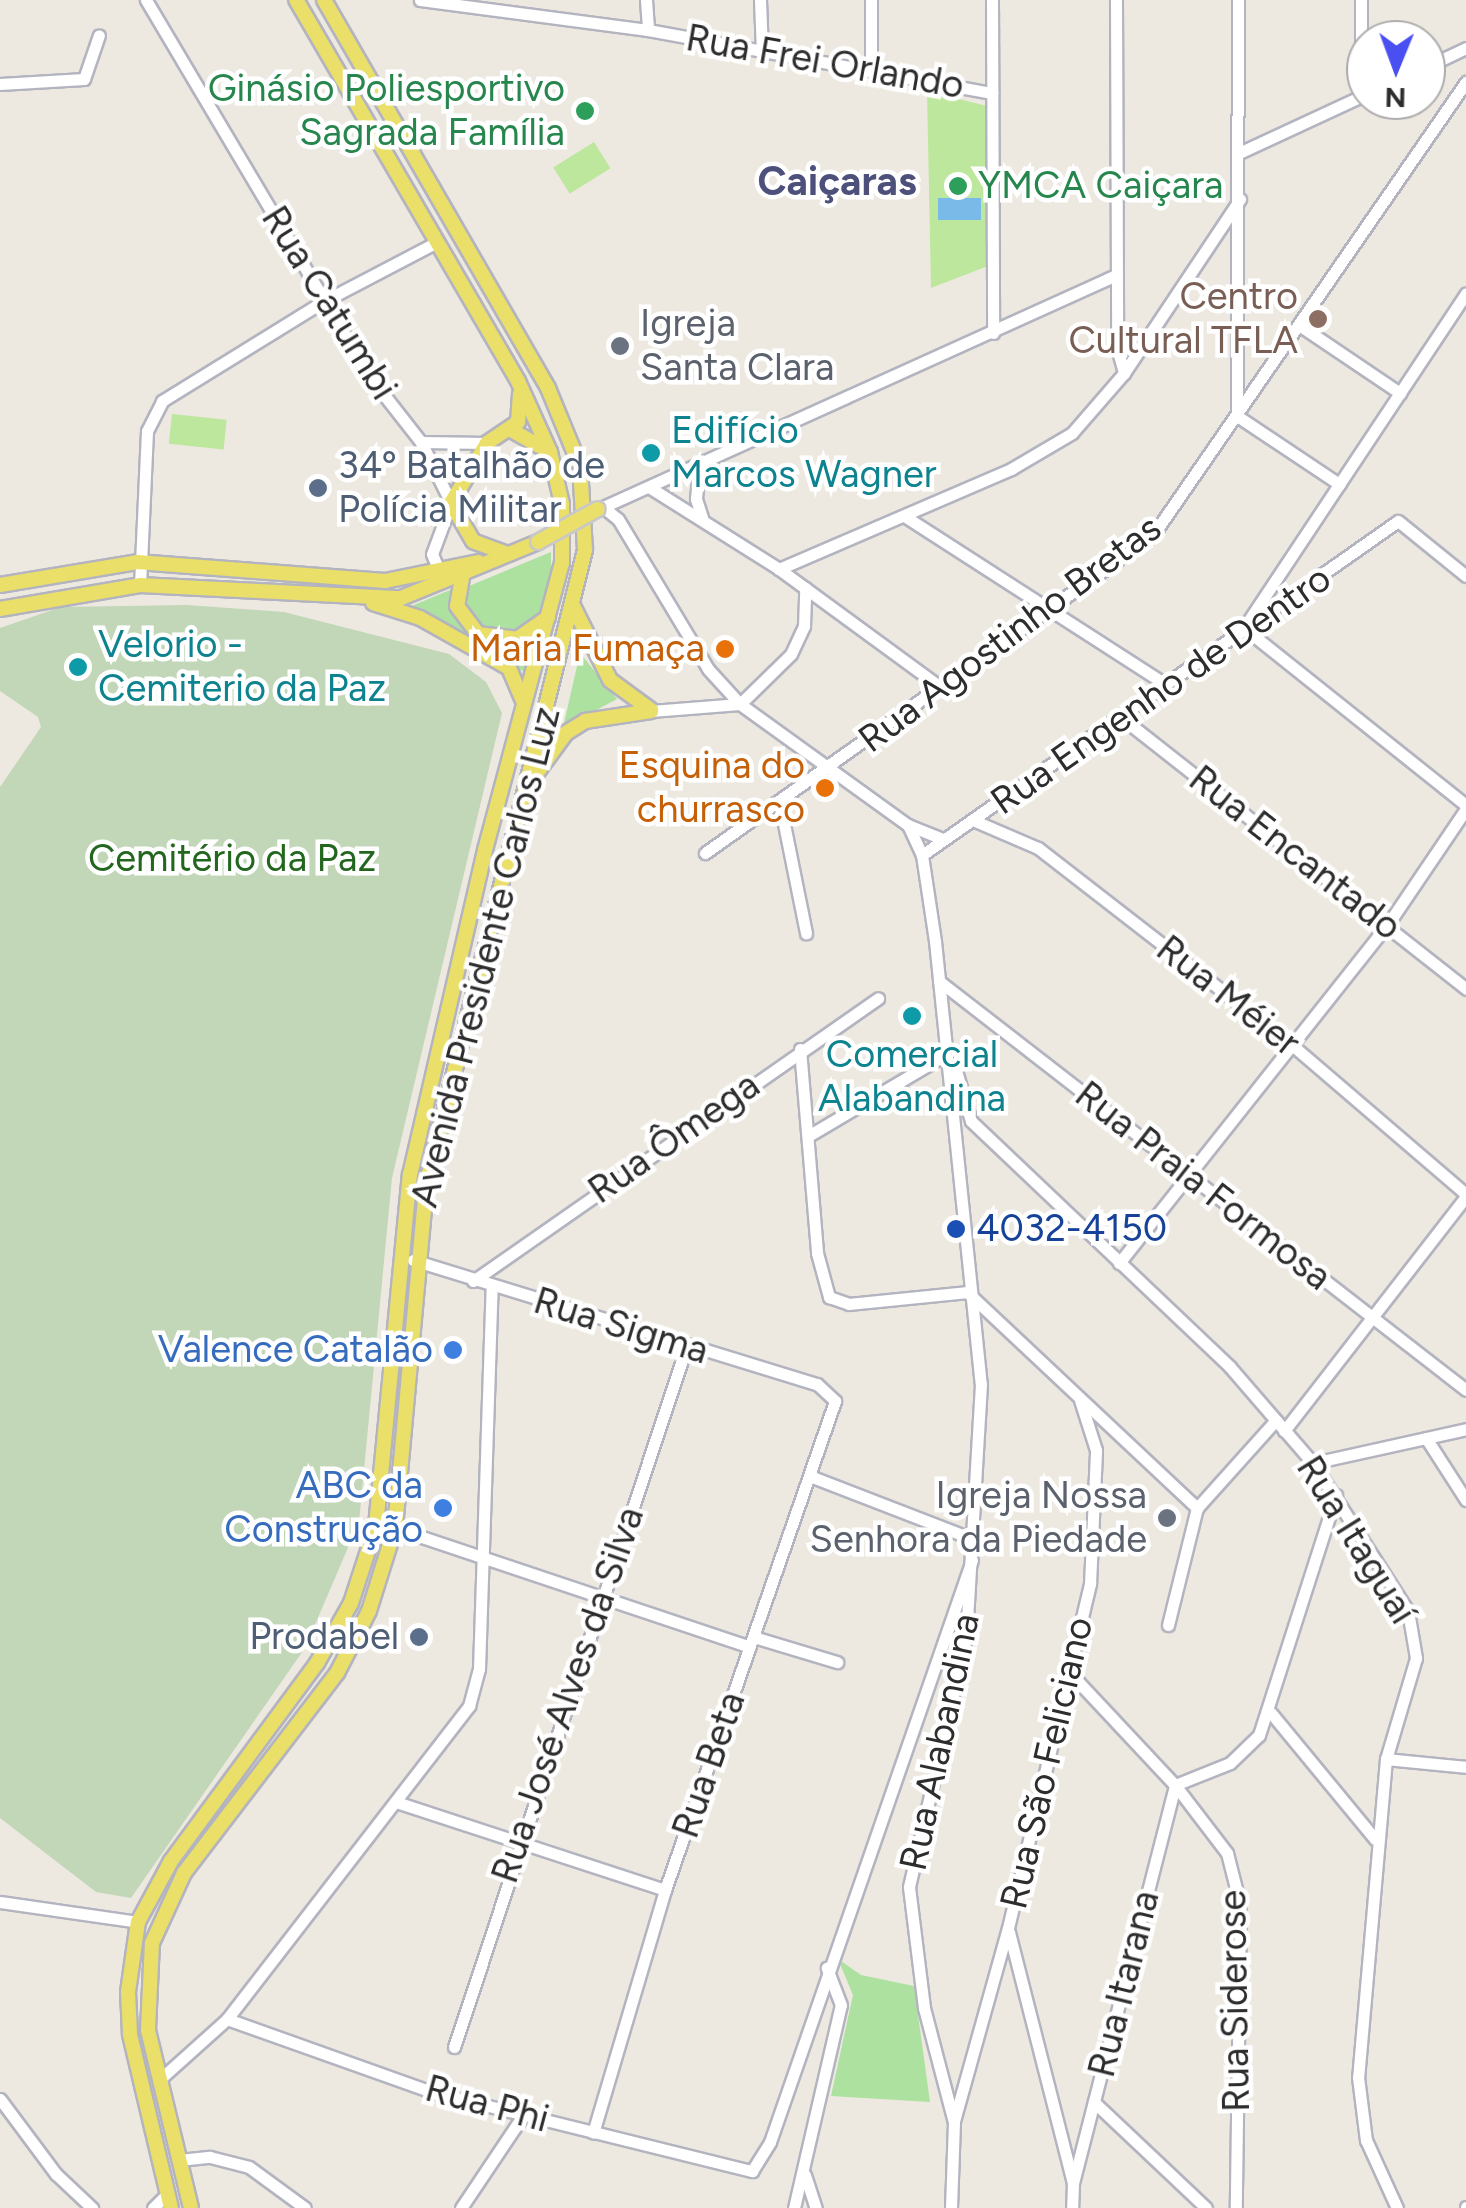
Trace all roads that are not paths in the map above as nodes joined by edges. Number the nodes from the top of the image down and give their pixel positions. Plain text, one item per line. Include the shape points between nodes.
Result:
1 (146, 0) edge
2 (296, 0) edge
3 (324, 0) edge
4 (420, 0) edge
5 (646, 0) edge
6 (760, 0) edge
7 (871, 0) edge
8 (992, 0) edge
9 (1116, 0) edge
10 (1238, 0) edge
11 (525, 6) edge
12 (648, 30) junction
13 (99, 35) dead end
14 (762, 50) junction
15 (871, 67) junction
16 (1466, 82) edge
17 (0, 84) edge
18 (992, 94) junction
19 (1346, 104) edge
20 (1239, 153) junction
21 (1240, 199) junction
22 (437, 242) junction
23 (1116, 275) junction
24 (1466, 294) edge
25 (324, 301) junction
26 (1299, 325) junction
27 (993, 332) junction
28 (1124, 373) junction
29 (518, 380) junction
30 (1400, 393) junction
31 (1238, 416) junction
32 (511, 430) junction
33 (420, 442) junction
34 (487, 443) junction
35 (550, 452) junction
36 (700, 465) junction
37 (1339, 484) junction
38 (649, 486) junction
39 (624, 498) junction
40 (451, 503) junction
41 (601, 508) junction
42 (906, 517) junction
43 (618, 518) junction
44 (702, 518) junction
45 (508, 554) junction
46 (137, 562) junction
47 (779, 569) junction
48 (440, 572) junction
49 (1466, 576) edge
50 (462, 578) junction
51 (140, 584) junction
52 (0, 585) edge
53 (805, 588) junction
54 (357, 599) junction
55 (555, 603) junction
56 (573, 606) junction
57 (0, 610) edge
58 (1046, 612) junction
59 (1244, 628) junction
60 (1167, 685) junction
61 (940, 687) junction
62 (740, 704) junction
63 (524, 707) junction
64 (651, 710) junction
65 (1122, 718) junction
66 (830, 768) junction
67 (522, 799) junction
68 (780, 804) junction
69 (1466, 807) edge
70 (975, 821) junction
71 (908, 824) junction
72 (940, 838) junction
73 (709, 850) dead end
74 (922, 855) junction
75 (1388, 924) junction
76 (806, 933) dead end
77 (939, 981) junction
78 (1466, 989) edge
79 (878, 998) dead end
80 (1292, 1045) junction
81 (800, 1048) junction
82 (949, 1056) junction
83 (810, 1134) junction
84 (1186, 1173) junction
85 (1466, 1195) edge
86 (401, 1258) junction
87 (418, 1260) junction
88 (1119, 1264) junction
89 (473, 1281) junction
90 (492, 1287) junction
91 (967, 1292) junction
92 (1372, 1317) junction
93 (688, 1345) junction
94 (1466, 1390) edge
95 (1080, 1400) junction
96 (836, 1401) joint
97 (1276, 1420) junction
98 (1466, 1428) edge
99 (1284, 1431) junction
100 (1426, 1438) junction
101 (1313, 1463) junction
102 (810, 1476) junction
103 (1336, 1495) junction
104 (1466, 1500) edge
105 (1197, 1508) junction
106 (396, 1528) junction
107 (975, 1540) junction
108 (484, 1554) junction
109 (974, 1556) junction
110 (602, 1595) junction
111 (1168, 1625) dead end
112 (752, 1642) junction
113 (837, 1662) dead end
114 (1071, 1674) junction
115 (1271, 1713) junction
116 (1386, 1759) junction
117 (1466, 1767) edge
118 (1176, 1785) junction
119 (396, 1802) junction
120 (518, 1839) junction
121 (1375, 1840) junction
122 (665, 1890) junction
123 (0, 1902) edge
124 (138, 1922) junction
125 (1008, 1928) junction
126 (827, 1968) junction
127 (227, 2019) junction
128 (454, 2046) dead end
129 (159, 2080) junction
130 (0, 2100) edge
131 (1094, 2102) junction
132 (524, 2114) junction
133 (954, 2122) junction
134 (593, 2132) junction
135 (178, 2160) junction
136 (804, 2170) junction
137 (1073, 2183) junction
138 (169, 2201) edge
139 (92, 2208) edge
140 (154, 2208) edge
141 (191, 2208) edge
142 (305, 2208) edge
143 (460, 2208) edge
144 (794, 2208) edge
145 (816, 2208) edge
146 (950, 2208) edge
147 (1072, 2208) edge
148 (1206, 2208) edge
149 (1236, 2208) edge
150 (1397, 2208) edge

1 - 25 street, Rua Catumbi
2 - 22 main road, Avenida Presidente Carlos Luz
3 - 56 main road, Avenida Presidente Carlos Luz via 568,429 587,502
4 - 11 street, Rua Frei Orlando
5 - 12 street
6 - 14 street
7 - 15 street
8 - 18 street
9 - 23 street
10 - 20 street
11 - 12 street, Rua Frei Orlando
12 - 14 street, Rua Frei Orlando
13 - 17 street via 84,79
14 - 15 street, Rua Frei Orlando
15 - 18 street, Rua Frei Orlando
16 - 26 street, Rua Agostinho Bretas
18 - 27 street
19 - 20 street
20 - 21 street
21 - 28 street
21 - 31 street
22 - 25 street
22 - 29 main road, Avenida Presidente Carlos Luz
23 - 27 street
23 - 28 street via 1116,348
24 - 30 street
25 - 33 street, Rua Catumbi
25 - 46 street via 156,408 147,431
26 - 30 street
26 - 31 street, Rua Agostinho Bretas
27 - 36 street
28 - 42 street via 1072,433
29 - 32 main road via 522,409
29 - 35 main road, Avenida Presidente Carlos Luz
30 - 37 street
31 - 37 street
31 - 58 street, Rua Agostinho Bretas via 1153,535
32 - 34 main road
32 - 35 main road
33 - 34 street
33 - 40 street, Rua Catumbi
34 - 40 main road
35 - 55 main road, Avenida Presidente Carlos Luz via 562,504
36 - 38 street
36 - 44 street via 696,500
37 - 59 street
38 - 39 street
38 - 44 street
39 - 41 street
39 - 43 street
40 - 45 main road, Rua Catumbi via 478,546
40 - 48 street via 432,554
41 - 43 street
41 - 45 main road, bridge
42 - 47 street
42 - 58 street
43 - 62 street via 708,669
44 - 47 street
45 - 48 main road
45 - 50 main road
46 - 48 main road via 357,580
46 - 51 street
46 - 52 main road
47 - 53 street
49 - 59 street, Rua Engenho de Dentro via 1398,520
50 - 54 main road via 401,598
50 - 55 main road via 456,595 460,615 478,634 497,641 530,634
51 - 54 main road
51 - 57 main road
53 - 61 street
53 - 62 street via 804,626 791,654
54 - 63 main road via 420,618 509,668
55 - 63 main road, Avenida Presidente Carlos Luz
56 - 64 main road via 610,680
56 - 67 main road, Avenida Presidente Carlos Luz
58 - 60 street
58 - 61 street, Rua Agostinho Bretas
59 - 60 street, Rua Engenho de Dentro
59 - 69 street
60 - 65 street, Rua Engenho de Dentro
61 - 66 street, Rua Agostinho Bretas
62 - 64 street
62 - 66 street
63 - 86 main road, Avenida Presidente Carlos Luz via 415,1156
64 - 67 main road via 604,714 566,733
65 - 70 street, Rua Engenho de Dentro
65 - 75 street, Rua Encantado
66 - 68 street, Rua Agostinho Bretas
66 - 71 street
67 - 87 main road, Avenida Presidente Carlos Luz via 426,1186
68 - 73 street, Rua Agostinho Bretas
68 - 76 street
69 - 75 street
70 - 72 street, Rua Engenho de Dentro
70 - 80 street, Rua Méier via 1038,848
71 - 72 street
71 - 74 street, Rua Alabandina
72 - 74 street, Rua Engenho de Dentro
74 - 77 street, Rua Alabandina
75 - 78 street, Rua Encantado
75 - 80 street
77 - 82 street, Rua Alabandina
77 - 84 street, Rua Praia Formosa
79 - 81 street, Rua Ômega
80 - 84 street
80 - 85 street, Rua Méier
81 - 83 street
81 - 89 street, Rua Ômega
82 - 83 street
82 - 88 street, Rua Itaguaí via 971,1121
82 - 91 street, Rua Alabandina
83 - 91 street via 816,1253 824,1287 837,1302
84 - 88 street
84 - 92 street, Rua Praia Formosa
85 - 92 street
86 - 87 street, Rua Sigma
86 - 124 main road, Avenida Presidente Carlos Luz via 376,1526 351,1604 317,1663 171,1861
87 - 89 street, Rua Sigma
87 - 106 main road, Avenida Presidente Carlos Luz
88 - 97 street, Rua Itaguaí
89 - 90 street, Rua Sigma
90 - 93 street, Rua Sigma
90 - 108 street
91 - 95 street
91 - 107 street, Rua Alabandina via 981,1384
92 - 94 street, Rua Praia Formosa
92 - 99 street
93 - 96 street, Rua Sigma via 817,1384
93 - 110 street, Rua José Alves da Silva
95 - 105 street
95 - 114 street, Rua São Feliciano via 1096,1450 1097,1500 1090,1584
96 - 102 street, Rua Beta
97 - 99 street, Rua Itaguaí
97 - 105 street
98 - 100 street
99 - 101 street, Rua Itaguaí
100 - 101 street
100 - 104 street
101 - 103 street, Rua Itaguaí
102 - 107 street
102 - 112 street, Rua Beta
103 - 115 street
103 - 116 street, Rua Itaguaí via 1416,1632 1416,1658
105 - 111 street
106 - 108 street
106 - 129 main road, Avenida Presidente Carlos Luz via 369,1612 337,1673 184,1873 162,1916 146,1992
107 - 109 street, Rua Alabandina
108 - 110 street
108 - 119 street via 476,1690
109 - 126 street via 958,1584
109 - 133 street, Rua Alabandina via 966,1638 909,1887 924,2008
110 - 112 street
110 - 120 street, Rua José Alves da Silva
112 - 113 street
112 - 122 street, Rua Beta
114 - 118 street, Rua Siderose
114 - 125 street, Rua São Feliciano
115 - 118 street via 1244,1752
115 - 121 street
116 - 117 street
116 - 121 street, Rua Itaguaí
118 - 131 street, Rua Itarana
118 - 149 street, Rua Siderose via 1227,1853 1240,1904
119 - 120 street
119 - 127 street
120 - 122 street
120 - 128 street, Rua José Alves da Silva
121 - 150 street, Rua Itaguaí via 1358,2078 1366,2140
122 - 134 street, Rua Beta
123 - 124 street
124 - 138 main road, Avenida Presidente Carlos Luz via 130,2034
125 - 133 street, Rua São Feliciano
125 - 137 street
126 - 134 street, Rua Phi via 770,2142 752,2171
126 - 136 street via 841,2005
127 - 129 street
127 - 132 street, Rua Phi via 432,2092
129 - 135 main road, Avenida Presidente Carlos Luz
130 - 139 street via 56,2174
131 - 137 street, Rua Itarana
131 - 148 street
132 - 134 street, Rua Phi
132 - 143 street
133 - 146 street, Rua Alabandina
135 - 141 main road, Avenida Presidente Carlos Luz
135 - 142 street via 210,2156 249,2167
136 - 144 street
136 - 145 street
137 - 147 street
138 - 140 street

